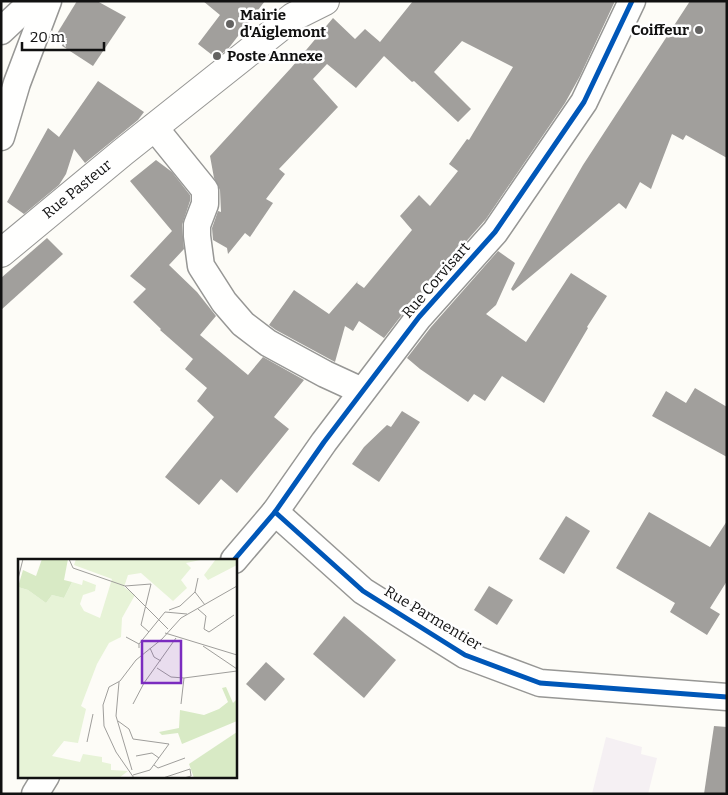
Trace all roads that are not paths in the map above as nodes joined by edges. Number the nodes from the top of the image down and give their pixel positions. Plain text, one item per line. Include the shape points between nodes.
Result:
1 (33, 1) edge
2 (48, 1) edge
3 (632, 1) edge
4 (322, 2) edge
5 (1, 30) edge
6 (154, 127) junction
7 (1, 136) edge
8 (1, 253) edge
9 (362, 391) junction
10 (275, 512) junction
11 (235, 559) edge
12 (727, 698) edge
13 (45, 778) edge
14 (35, 794) edge

1 - 5 street
2 - 7 street via 17,82
3 - 9 street, Rue Corvisart via 584,102 495,232 419,317
4 - 6 street, Rue Pasteur via 293,17
6 - 8 street, Rue Pasteur
6 - 9 street via 205,190 205,204 196,225 201,266 224,302 243,324 268,343
9 - 10 street, Rue Corvisart
10 - 11 street, Rue Corvisart
10 - 12 street, Rue Parmentier via 363,591 465,655 540,683
13 - 14 street

